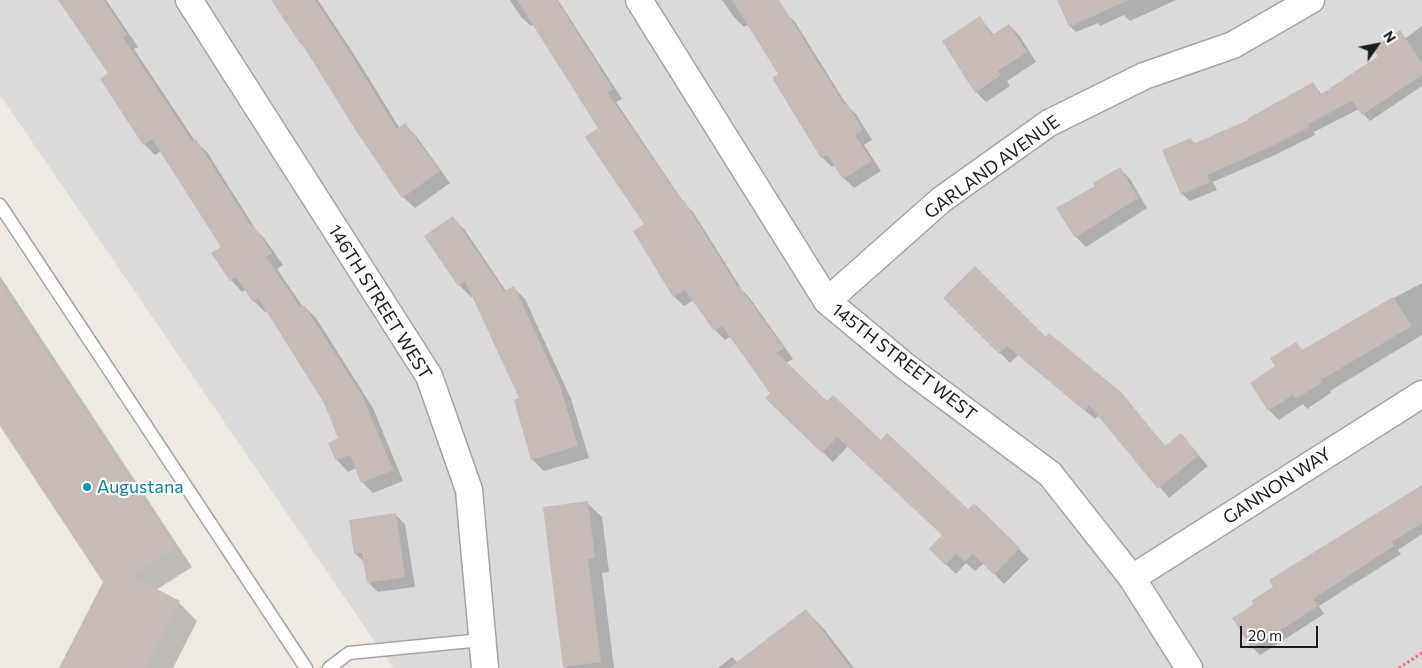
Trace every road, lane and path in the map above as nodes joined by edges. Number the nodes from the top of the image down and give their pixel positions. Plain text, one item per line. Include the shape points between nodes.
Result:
1 (189, 0) edge
2 (639, 0) edge
3 (1311, 0) edge
4 (0, 205) edge
5 (827, 301) junction
6 (1422, 394) edge
7 (1132, 578) junction
8 (482, 640) junction
9 (1422, 653) edge
10 (306, 668) edge
11 (329, 668) edge
12 (485, 668) edge
13 (1189, 668) edge
14 (1399, 668) edge

1 - 8 street, 146TH STREET WEST via 428,376 468,490
2 - 5 street, 145TH STREET WEST
3 - 5 street, GARLAND AVENUE via 1233,46 1144,76 1049,122 941,200
4 - 10 lane
5 - 7 street, 145TH STREET WEST via 905,366 1050,474
6 - 7 street, GANNON WAY
7 - 13 street, 145TH STREET WEST
8 - 11 lane via 349,653
8 - 12 street, 146TH STREET WEST
9 - 14 path

